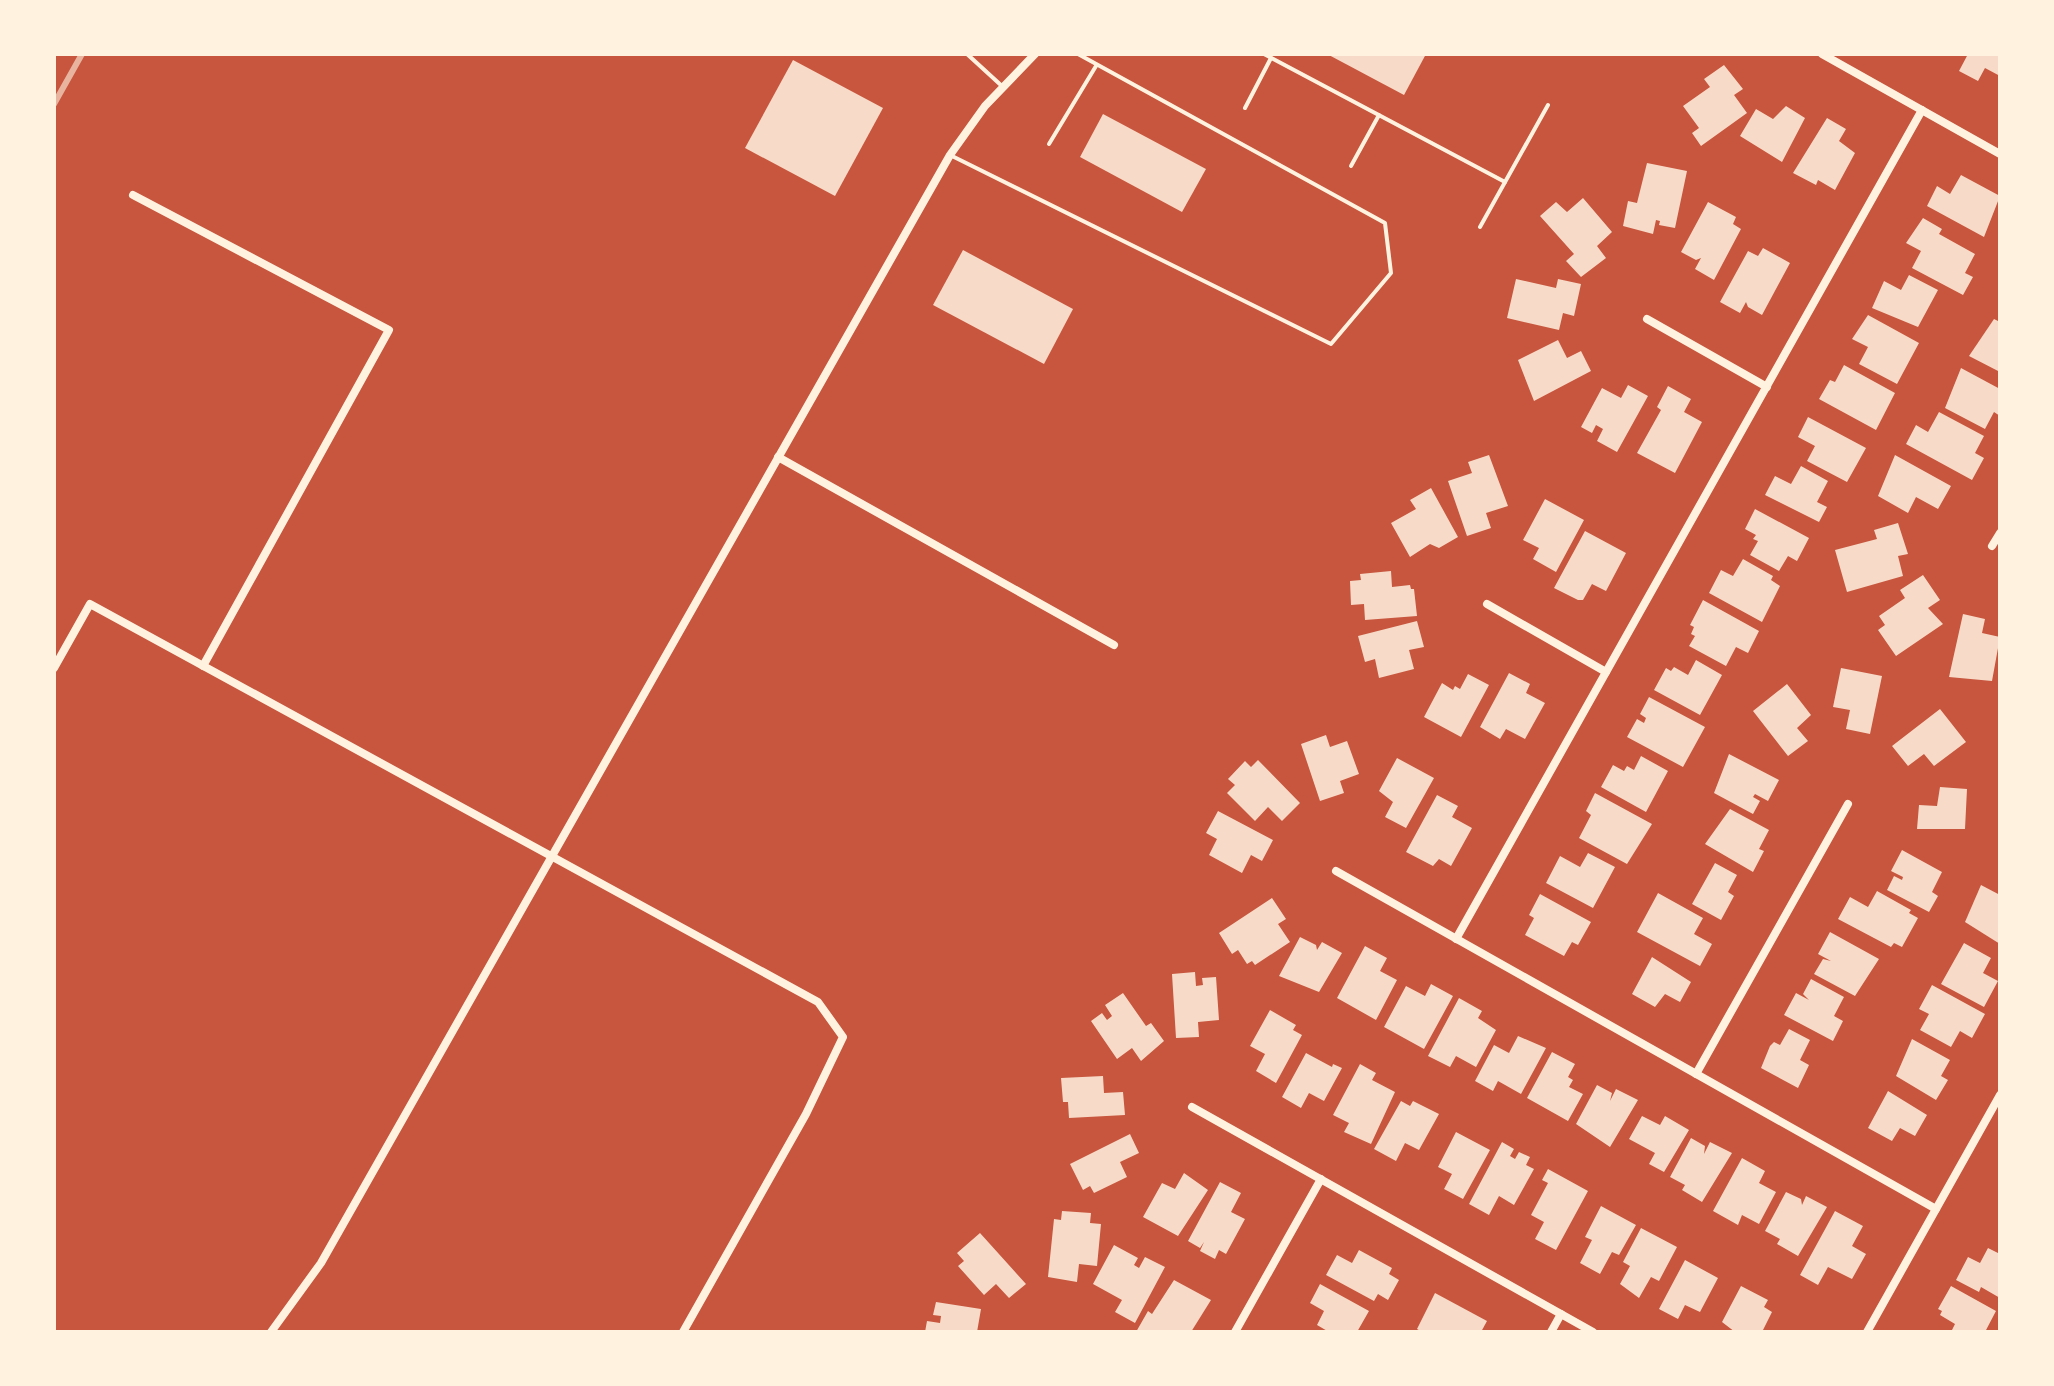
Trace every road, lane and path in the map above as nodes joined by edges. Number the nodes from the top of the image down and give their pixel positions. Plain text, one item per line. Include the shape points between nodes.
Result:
1 (967, 54) edge
2 (1035, 54) edge
3 (1078, 54) edge
4 (1264, 54) edge
5 (1822, 54) edge
6 (1271, 58) junction
7 (1096, 66) junction
8 (1003, 87) junction
9 (1548, 105) dead end
10 (1245, 108) dead end
11 (1922, 110) junction
12 (1379, 115) junction
13 (1049, 144) dead end
14 (2000, 154) edge
15 (950, 155) junction
16 (1351, 166) dead end
17 (1505, 182) junction
18 (133, 195) dead end
19 (1480, 227) dead end
20 (1647, 319) dead end
21 (1767, 387) junction
22 (778, 457) junction
23 (2000, 533) edge
24 (1992, 546) dead end
25 (1487, 604) dead end
26 (1114, 645) dead end
27 (203, 666) junction
28 (54, 668) edge
29 (1606, 672) junction
30 (1848, 804) dead end
31 (552, 855) junction
32 (1336, 871) dead end
33 (1456, 939) junction
34 (1696, 1074) junction
35 (2000, 1095) edge
36 (1192, 1107) dead end
37 (1321, 1179) junction
38 (1936, 1209) junction
39 (1561, 1314) junction
40 (271, 1332) edge
41 (683, 1332) edge
42 (1235, 1332) edge
43 (1551, 1332) edge
44 (1593, 1332) edge
45 (1867, 1332) edge

1 - 8 lane
2 - 8 street
3 - 7 lane
4 - 6 lane
5 - 11 street
6 - 10 lane
6 - 12 lane
7 - 13 lane
7 - 15 lane via 1385,223 1391,273 1331,344
8 - 15 street
9 - 17 lane
11 - 14 street
11 - 21 street
12 - 16 lane
12 - 17 lane
15 - 22 street
17 - 19 lane
18 - 27 street via 389,330
20 - 21 street
21 - 29 street
22 - 26 street
22 - 31 street
23 - 24 street
25 - 29 street
27 - 28 street via 90,604
27 - 31 street
29 - 33 street
30 - 34 street
31 - 40 street via 321,1263
31 - 41 street via 818,1002 843,1037 806,1114
32 - 33 street
33 - 34 street
34 - 38 street
35 - 38 street
36 - 37 street
37 - 39 street
37 - 42 street
38 - 45 street
39 - 43 street
39 - 44 street

